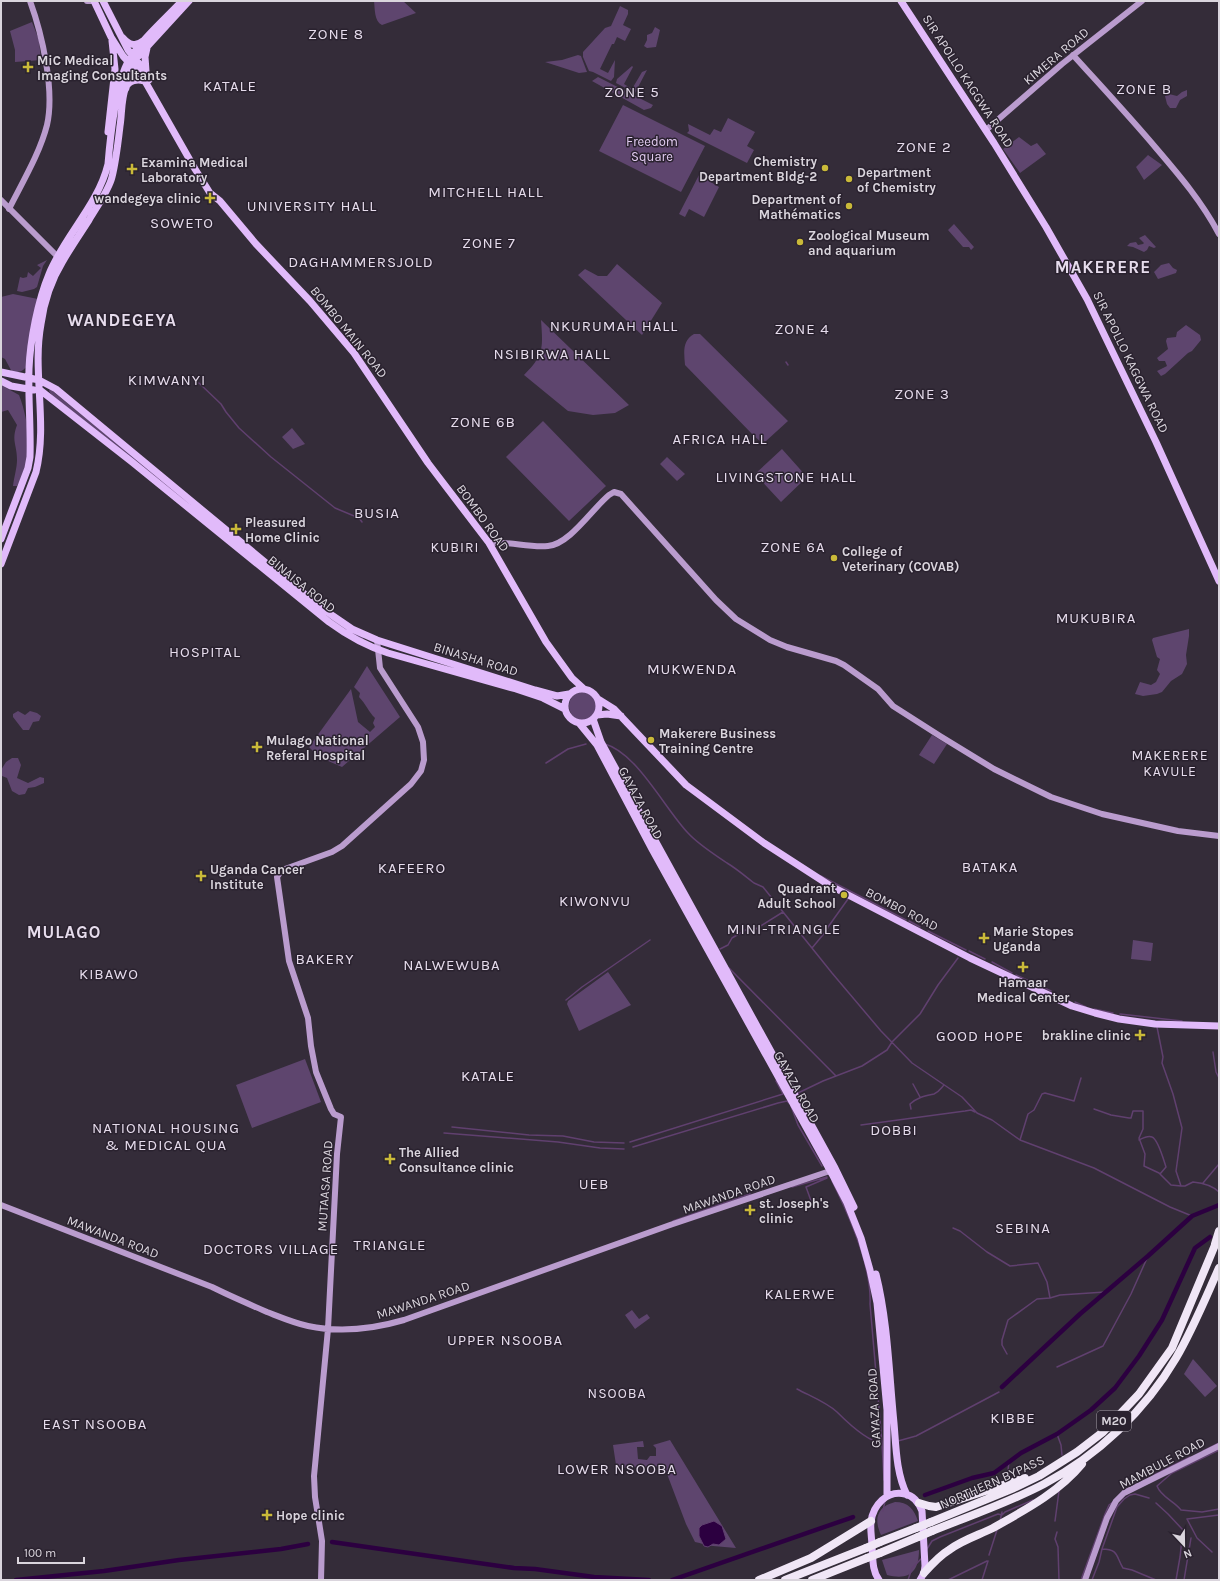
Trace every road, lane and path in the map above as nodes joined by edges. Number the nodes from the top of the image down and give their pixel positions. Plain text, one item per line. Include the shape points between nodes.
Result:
1 (30, 1) edge
2 (87, 1) edge
3 (91, 1) edge
4 (94, 1) edge
5 (103, 1) edge
6 (182, 1) edge
7 (189, 1) edge
8 (901, 1) edge
9 (1142, 1) edge
10 (119, 33) junction
11 (111, 37) junction
12 (148, 37) junction
13 (147, 48) junction
14 (1073, 55) junction
15 (133, 63) junction
16 (146, 80) junction
17 (124, 94) junction
18 (986, 130) junction
19 (109, 158) junction
20 (1, 200) edge
21 (9, 209) junction
22 (92, 209) junction
23 (1219, 234) edge
24 (58, 257) junction
25 (1, 372) edge
26 (29, 377) junction
27 (39, 380) junction
28 (1, 381) edge
29 (29, 389) junction
30 (40, 390) junction
31 (383, 396) joint
32 (1, 539) edge
33 (489, 543) junction
34 (1, 564) edge
35 (1219, 581) edge
36 (377, 640) junction
37 (378, 650) junction
38 (572, 678) junction
39 (583, 688) junction
40 (571, 692) junction
41 (598, 699) junction
42 (565, 709) junction
43 (621, 716) junction
44 (595, 717) junction
45 (579, 723) junction
46 (1219, 836) edge
47 (1219, 1026) edge
48 (830, 1171) junction
49 (1, 1205) edge
50 (1219, 1231) edge
51 (1217, 1243) edge
52 (1219, 1268) edge
53 (328, 1329) junction
54 (1219, 1446) edge
55 (1089, 1455) junction
56 (1065, 1460) junction
57 (907, 1495) junction
58 (887, 1496) junction
59 (919, 1503) junction
60 (871, 1521) junction
61 (922, 1576) edge
62 (321, 1580) edge
63 (759, 1580) edge
64 (785, 1580) edge
65 (812, 1580) edge
66 (879, 1580) edge
67 (1085, 1580) edge

1 - 21 street via 44,50 49,98 47,124 42,141
2 - 3 street
4 - 11 main road
5 - 10 main road
6 - 12 main road
7 - 13 main road
8 - 18 main road, SIR APOLLO KAGGWA ROAD
9 - 14 street, KIMERA ROAD
10 - 12 main road via 131,45 140,43
10 - 15 main road
11 - 15 main road
11 - 19 main road via 115,69 108,122
12 - 15 main road
13 - 15 main road
13 - 16 main road via 144,57
14 - 18 street, KIMERA ROAD
14 - 23 street via 1186,183
15 - 16 main road
15 - 16 main road
15 - 17 main road
15 - 19 main road via 116,101
16 - 17 main road via 132,81
16 - 31 main road, BOMBO MAIN ROAD via 163,115 210,193 220,201 332,327
17 - 22 main road via 112,178
18 - 35 main road, SIR APOLLO KAGGWA ROAD via 1043,222 1087,300 1156,442
19 - 22 main road via 106,175
20 - 21 street
21 - 24 street
22 - 24 main road
22 - 27 main road via 62,262 47,299 37,350
24 - 26 main road via 49,274 35,323
25 - 26 main road, BINAISA ROAD
26 - 27 main road, BINAISA ROAD
26 - 29 main road
27 - 30 main road
27 - 36 main road, BINAISA ROAD via 56,390 333,616 352,629
28 - 29 main road via 11,386
29 - 30 main road
29 - 32 main road via 29,462
30 - 34 main road via 39,458 36,472
30 - 37 main road, BINAISA ROAD via 330,622 349,636
31 - 33 main road, BOMBO ROAD via 428,464
33 - 38 main road, BOMBO ROAD via 539,632
33 - 46 street via 542,546 557,544 609,495 614,492 621,494 711,595 736,619 774,642 844,665 878,689 897,708 994,769 1051,797 1102,814 1178,831
36 - 37 street
36 - 40 main road, BINASHA ROAD via 547,694 557,696
37 - 42 main road, BINAISA ROAD via 516,689
37 - 53 street, MUTAASA ROAD via 380,668 421,735 424,746 421,771 411,784 347,841 332,852 281,871 277,877 289,961 308,1018 316,1072 331,1109 334,1114 341,1117
38 - 39 main road, BOMBO ROAD
38 - 40 main road
39 - 40 main road
39 - 41 main road via 590,690
40 - 42 main road via 565,702
41 - 43 main road, BOMBO ROAD
41 - 44 main road via 599,709
42 - 45 main road via 569,717
43 - 44 main road via 608,714
43 - 47 main road, BOMBO ROAD via 686,785 764,843 829,885 970,958 1072,1006 1106,1016 1155,1024
44 - 45 main road via 586,723
44 - 57 main road, GAYAZA ROAD via 601,742 835,1168 854,1208 872,1255 879,1285 889,1361 896,1449
45 - 48 main road, GAYAZA ROAD via 597,745
48 - 53 street, MAWANDA ROAD via 404,1320 368,1328
48 - 58 main road, GAYAZA ROAD via 861,1238 877,1303 887,1410
49 - 53 street, MAWANDA ROAD via 212,1287 282,1318
50 - 51 highway, NORTHERN BYPASS
51 - 56 highway, NORTHERN BYPASS / M20 via 1172,1348 1139,1394 1090,1442
52 - 55 highway, NORTHERN BYPASS / M20 via 1192,1328 1160,1382 1120,1429
53 - 62 street, MUTAASA ROAD via 314,1476 322,1541
54 - 67 street, MAMBULE ROAD via 1124,1493 1116,1501 1107,1518
55 - 61 highway via 1072,1476 1052,1494 993,1528 949,1549
55 - 65 highway, NORTHERN BYPASS / M20, bridge via 1060,1475 1013,1499
56 - 59 highway via 1022,1479 936,1506
56 - 64 highway, NORTHERN BYPASS / M20, bridge via 1014,1488
57 - 58 main road via 897,1493
57 - 59 main road
58 - 60 main road via 876,1506
59 - 61 main road via 925,1559
60 - 63 highway via 812,1558
60 - 66 main road via 874,1570

